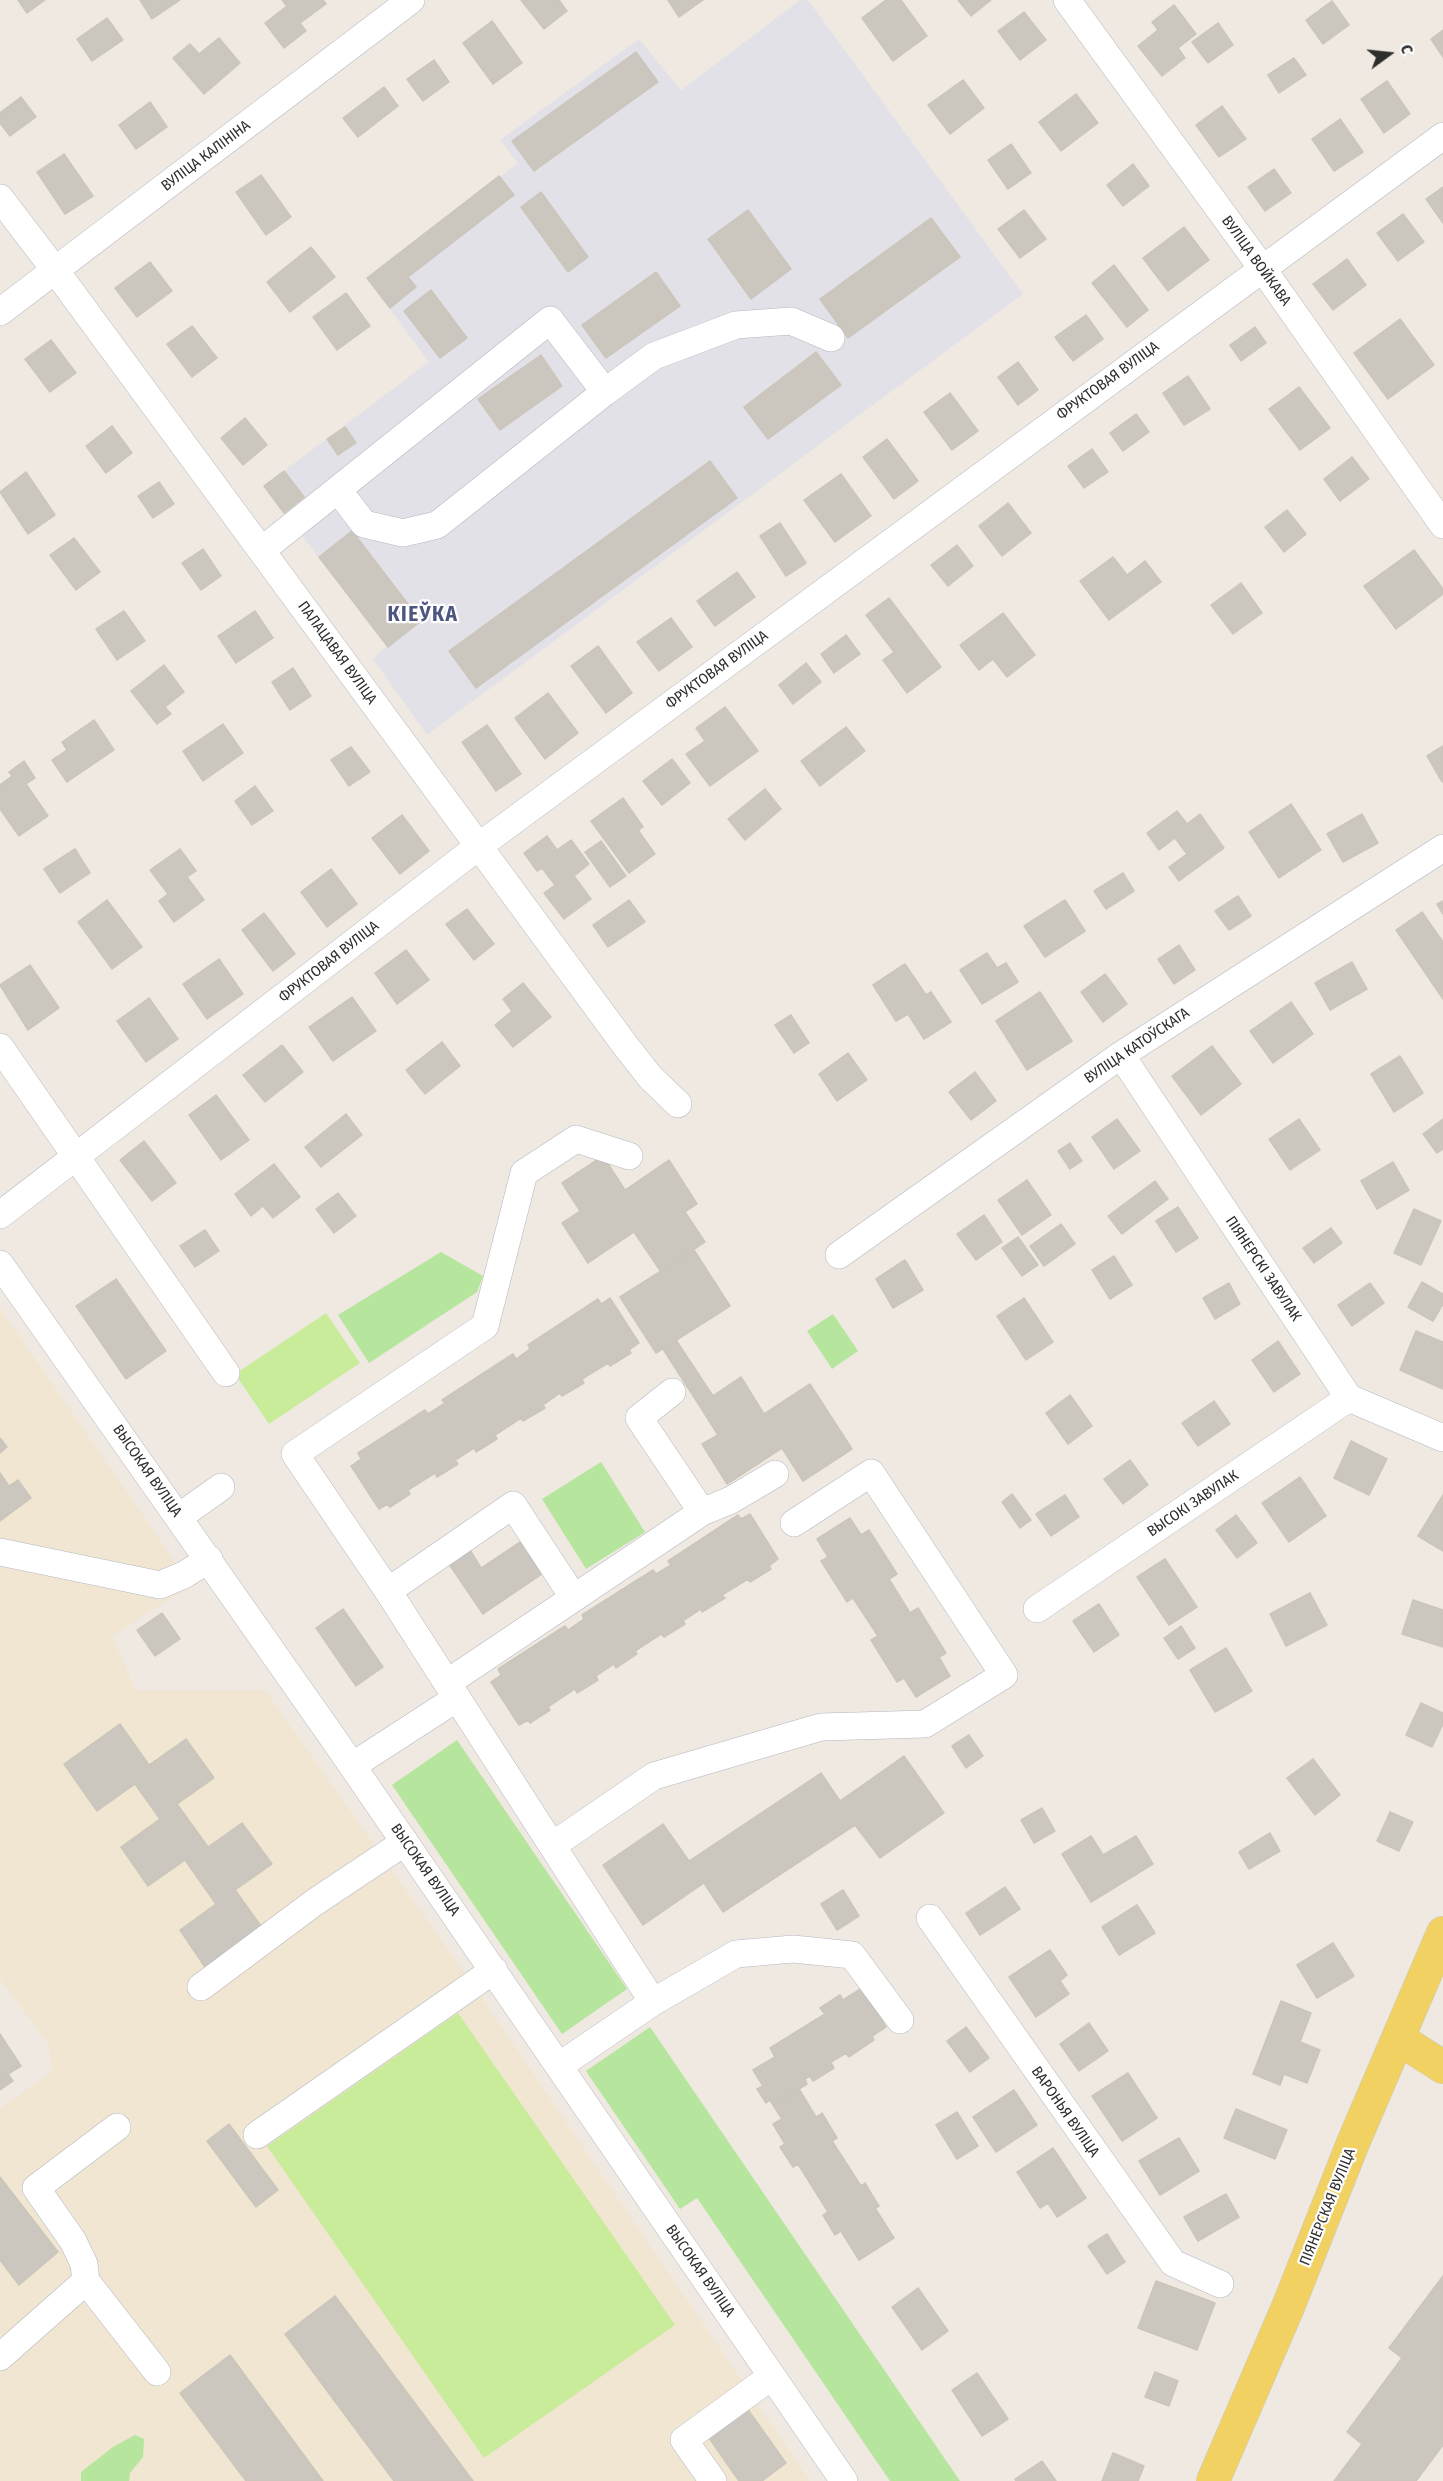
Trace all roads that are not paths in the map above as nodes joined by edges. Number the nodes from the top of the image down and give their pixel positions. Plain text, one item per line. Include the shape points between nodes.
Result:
1 (411, 0) edge
2 (1067, 0) edge
3 (383, 8) edge
4 (1443, 136) edge
5 (0, 198) edge
6 (1262, 268) junction
7 (56, 270) junction
8 (0, 312) edge
9 (831, 338) dead end
10 (605, 392) junction
11 (338, 490) junction
12 (1443, 525) edge
13 (261, 550) junction
14 (479, 846) junction
15 (1443, 848) edge
16 (0, 1047) edge
17 (1121, 1055) junction
18 (678, 1104) dead end
19 (77, 1156) junction
20 (629, 1156) dead end
21 (0, 1215) edge
22 (839, 1255) dead end
23 (0, 1264) edge
24 (226, 1373) dead end
25 (672, 1392) dead end
26 (1349, 1398) junction
27 (1443, 1438) edge
28 (775, 1474) dead end
29 (221, 1487) dead end
30 (702, 1512) junction
31 (179, 1517) junction
32 (794, 1523) dead end
33 (0, 1552) edge
34 (209, 1559) junction
35 (388, 1591) junction
36 (574, 1598) junction
37 (1037, 1609) dead end
38 (452, 1691) junction
39 (352, 1766) junction
40 (405, 1842) junction
41 (553, 1845) junction
42 (930, 1918) dead end
43 (1443, 1933) edge
44 (494, 1970) junction
45 (201, 1987) dead end
46 (653, 2002) junction
47 (900, 2020) dead end
48 (1400, 2039) junction
49 (559, 2066) junction
50 (1443, 2067) edge
51 (117, 2127) dead end
52 (257, 2135) dead end
53 (86, 2281) junction
54 (1220, 2284) dead end
55 (2, 2350) edge
56 (157, 2372) dead end
57 (772, 2376) junction
58 (713, 2481) edge
59 (844, 2481) edge
60 (1213, 2481) edge

1 - 3 street, ВУЛІЦА КАЛІНІНА
2 - 6 street, ВУЛІЦА ВОЙКАВА
3 - 7 street, ВУЛІЦА КАЛІНІНА
4 - 6 street, ФРУКТОВАЯ ВУЛІЦА
5 - 7 street, ПАЛАЦАВАЯ ВУЛІЦА
6 - 12 street, ВУЛІЦА ВОЙКАВА
6 - 14 street, ФРУКТОВАЯ ВУЛІЦА
7 - 8 street, ВУЛІЦА КАЛІНІНА
7 - 13 street, ПАЛАЦАВАЯ ВУЛІЦА
9 - 10 street via 791,321 736,326 654,356
10 - 11 street via 437,525 404,533 364,524
10 - 11 street via 550,320
11 - 13 street
13 - 14 street, ПАЛАЦАВАЯ ВУЛІЦА
14 - 18 street, ПАЛАЦАВАЯ ВУЛІЦА via 650,1077
14 - 19 street, ФРУКТОВАЯ ВУЛІЦА
15 - 17 street, ВУЛІЦА КАТОЎСКАГА
16 - 19 street
17 - 22 street, ВУЛІЦА КАТОЎСКАГА
17 - 26 street, ПІЯНЕРСКІ ЗАВУЛАК
19 - 21 street, ФРУКТОВАЯ ВУЛІЦА
19 - 24 street
20 - 35 street via 576,1139 524,1173 485,1326 296,1454
23 - 31 street, ВЫСОКАЯ ВУЛІЦА
25 - 30 street via 639,1418
26 - 27 street
26 - 37 street, ВЫСОКІ ЗАВУЛАК
28 - 30 street
29 - 31 street
30 - 36 street
31 - 34 street, ВЫСОКАЯ ВУЛІЦА
32 - 41 street via 871,1473 1004,1675 925,1724 821,1727 654,1776
33 - 34 street via 160,1586
34 - 39 street, ВЫСОКАЯ ВУЛІЦА
35 - 36 street via 513,1505
35 - 38 street
36 - 38 street
38 - 39 street
38 - 41 street
39 - 40 street, ВЫСОКАЯ ВУЛІЦА
40 - 44 street, ВЫСОКАЯ ВУЛІЦА
40 - 45 street via 315,1902
41 - 46 street
42 - 54 street, ВАРОНЬЯ ВУЛІЦА via 1173,2264
43 - 48 main road, ПІЯНЕРСКАЯ ВУЛІЦА
44 - 49 street, ВЫСОКАЯ ВУЛІЦА
44 - 52 street
46 - 47 street via 736,1954 793,1948 852,1955
46 - 49 street
48 - 50 main road
48 - 60 main road, ПІЯНЕРСКАЯ ВУЛІЦА
49 - 57 street, ВЫСОКАЯ ВУЛІЦА
51 - 53 street via 36,2188 73,2241 84,2264
53 - 55 street
53 - 56 street
57 - 58 street via 684,2440
57 - 59 street, ВЫСОКАЯ ВУЛІЦА

